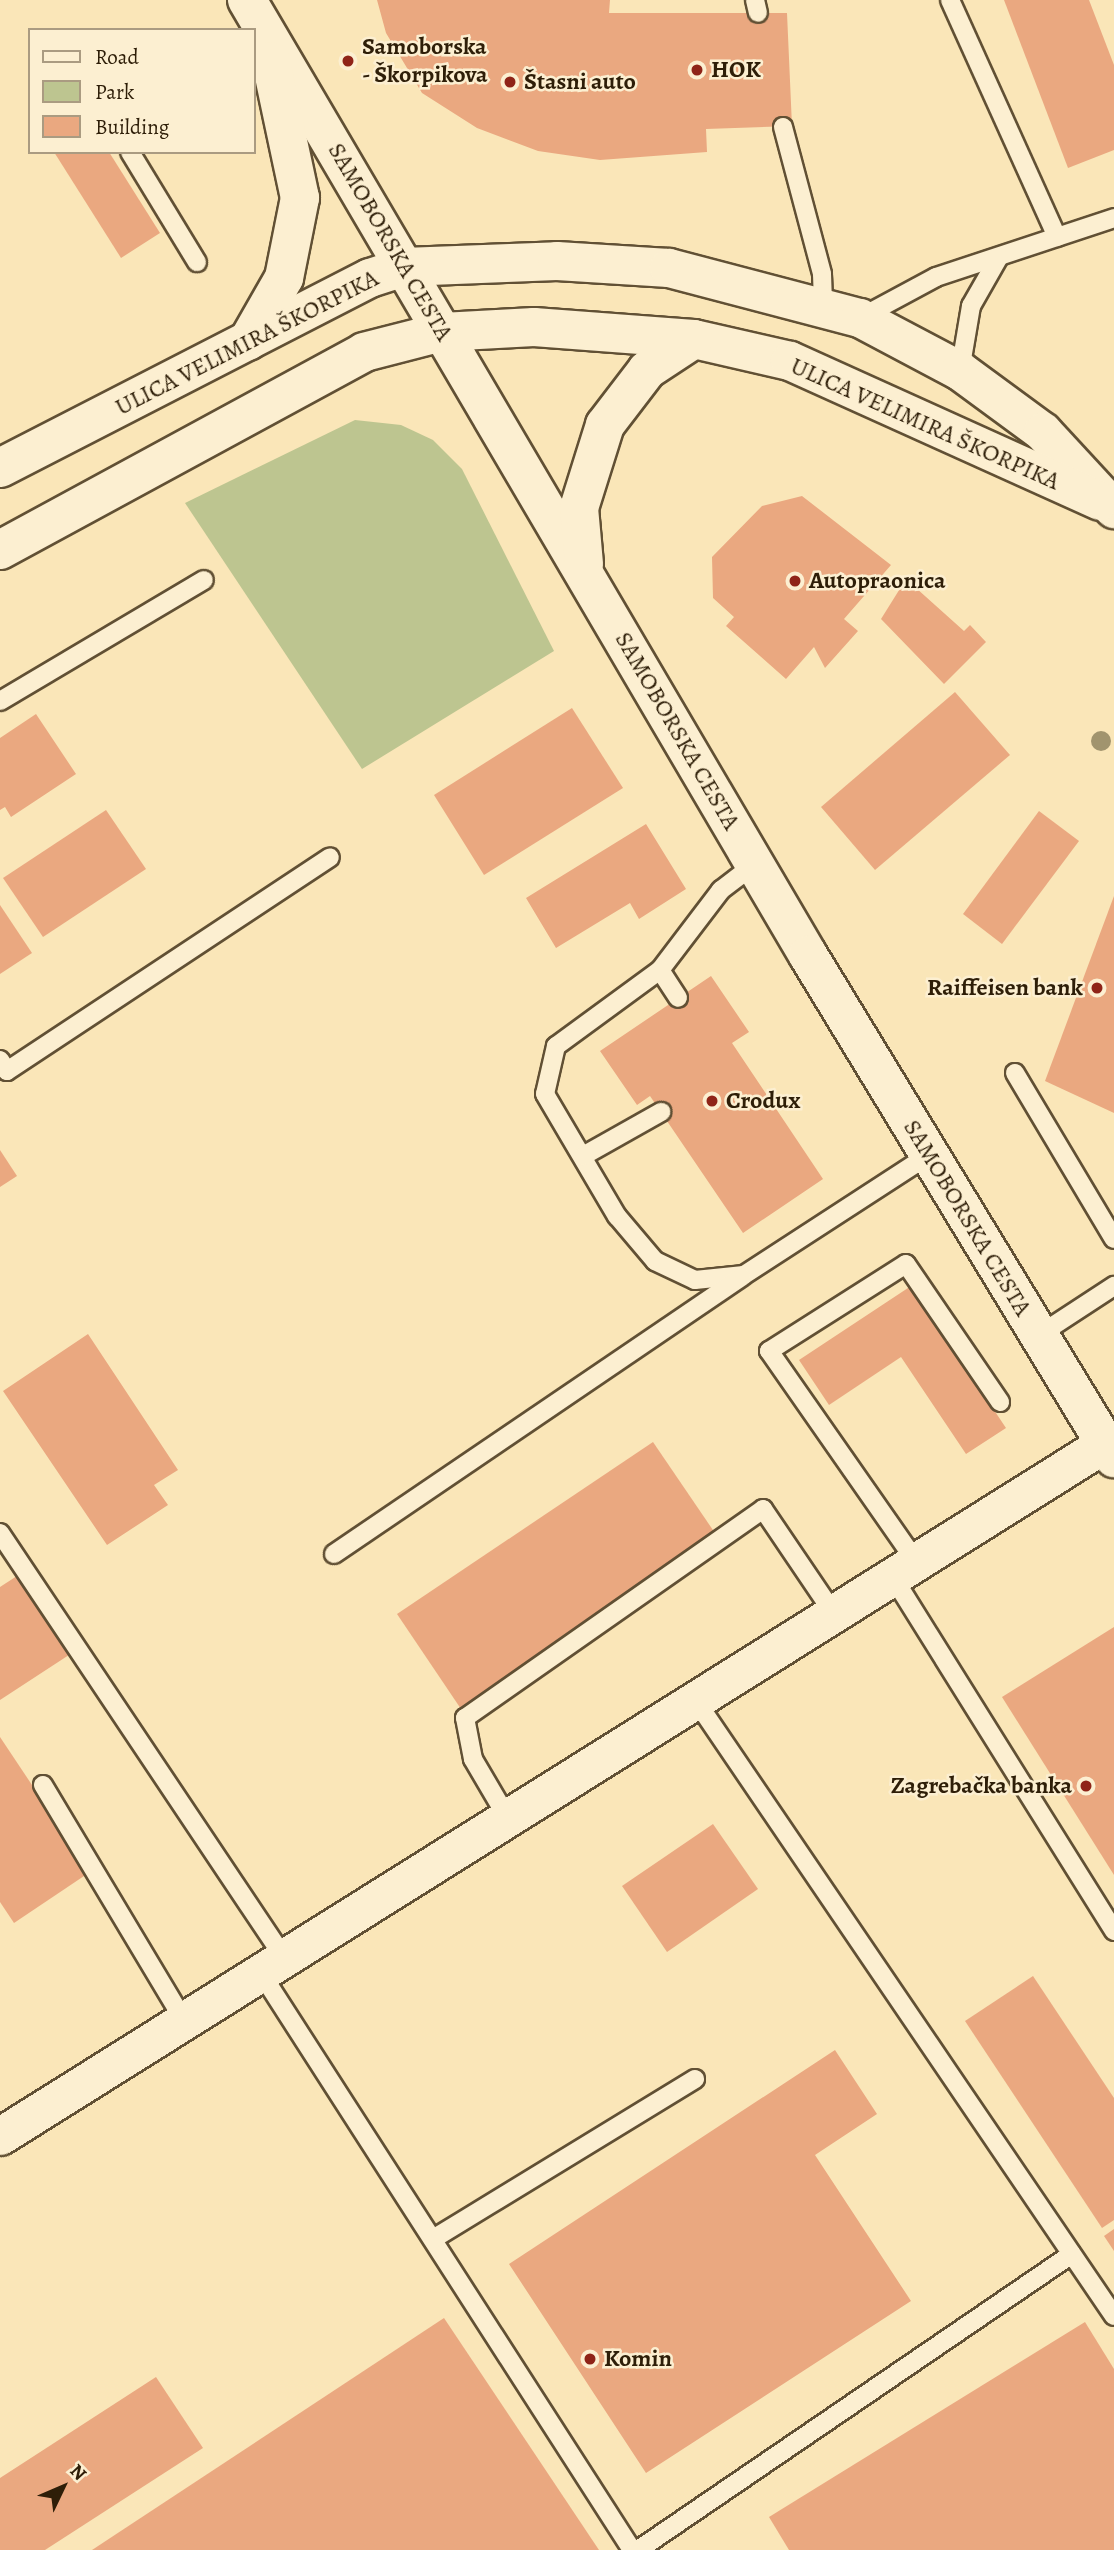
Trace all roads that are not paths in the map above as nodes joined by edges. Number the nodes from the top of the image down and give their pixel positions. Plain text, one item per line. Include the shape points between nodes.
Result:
1 (950, 0) edge
2 (255, 21) edge
3 (783, 127) dead end
4 (131, 154) edge
5 (1114, 218) edge
6 (1058, 237) junction
7 (999, 257) junction
8 (197, 262) dead end
9 (404, 267) junction
10 (823, 305) junction
11 (860, 318) junction
12 (442, 332) junction
13 (694, 339) junction
14 (248, 341) junction
15 (960, 371) junction
16 (0, 468) edge
17 (1110, 506) edge
18 (0, 550) edge
19 (586, 577) junction
20 (204, 580) dead end
21 (0, 701) edge
22 (330, 857) dead end
23 (755, 864) junction
24 (660, 970) junction
25 (678, 998) dead end
26 (0, 1060) edge
27 (1015, 1073) dead end
28 (661, 1112) dead end
29 (929, 1155) junction
30 (583, 1156) junction
31 (1114, 1238) edge
32 (756, 1267) junction
33 (1114, 1286) edge
34 (1039, 1335) junction
35 (1000, 1402) dead end
36 (1109, 1451) edge
37 (0, 1533) edge
38 (334, 1554) dead end
39 (903, 1567) junction
40 (832, 1611) junction
41 (694, 1698) junction
42 (43, 1785) dead end
43 (508, 1816) junction
44 (1114, 1931) edge
45 (271, 1963) junction
46 (183, 2019) junction
47 (695, 2079) dead end
48 (0, 2136) edge
49 (433, 2239) junction
50 (1072, 2254) junction
51 (1114, 2316) edge
52 (632, 2550) edge
53 (638, 2550) edge

1 - 6 lane
2 - 9 main road, SAMOBORSKA CESTA
2 - 14 main road via 300,198 284,278
3 - 10 lane via 822,274
4 - 8 lane
5 - 6 lane
6 - 7 lane
7 - 11 lane via 936,277
7 - 15 lane via 971,306
9 - 10 main road, ULICA VELIMIRA ŠKORPIKA via 501,260 669,268
9 - 12 main road, SAMOBORSKA CESTA
9 - 14 main road, ULICA VELIMIRA ŠKORPIKA via 337,292
10 - 11 main road, ULICA VELIMIRA ŠKORPIKA
11 - 15 main road, ULICA VELIMIRA ŠKORPIKA
12 - 13 main road, ULICA VELIMIRA ŠKORPIKA via 534,327
12 - 18 main road, ULICA VELIMIRA ŠKORPIKA via 364,352
12 - 19 main road, SAMOBORSKA CESTA
13 - 17 main road, ULICA VELIMIRA ŠKORPIKA via 790,362
13 - 19 main road via 647,370 605,425 579,508
14 - 16 main road, ULICA VELIMIRA ŠKORPIKA
15 - 17 main road, ULICA VELIMIRA ŠKORPIKA via 1043,432
19 - 23 main road, SAMOBORSKA CESTA
20 - 21 lane
22 - 26 lane via 7,1071
23 - 24 lane via 721,890
23 - 29 main road, SAMOBORSKA CESTA
24 - 25 lane
24 - 30 lane via 556,1046 545,1094
27 - 31 lane
28 - 30 lane
29 - 32 lane
29 - 34 main road, SAMOBORSKA CESTA
30 - 32 lane via 617,1216 655,1261 695,1280 744,1275
32 - 38 lane
33 - 34 lane
34 - 36 main road, SAMOBORSKA CESTA
35 - 39 lane via 906,1264 769,1351
36 - 39 street
37 - 45 lane
39 - 40 street
39 - 44 lane
40 - 41 street
40 - 43 lane via 763,1509 466,1718 473,1759
41 - 43 street
41 - 50 lane
42 - 46 lane
43 - 45 street
45 - 46 street
45 - 49 lane
46 - 48 street
47 - 49 lane
49 - 52 lane
50 - 51 lane
50 - 53 lane

